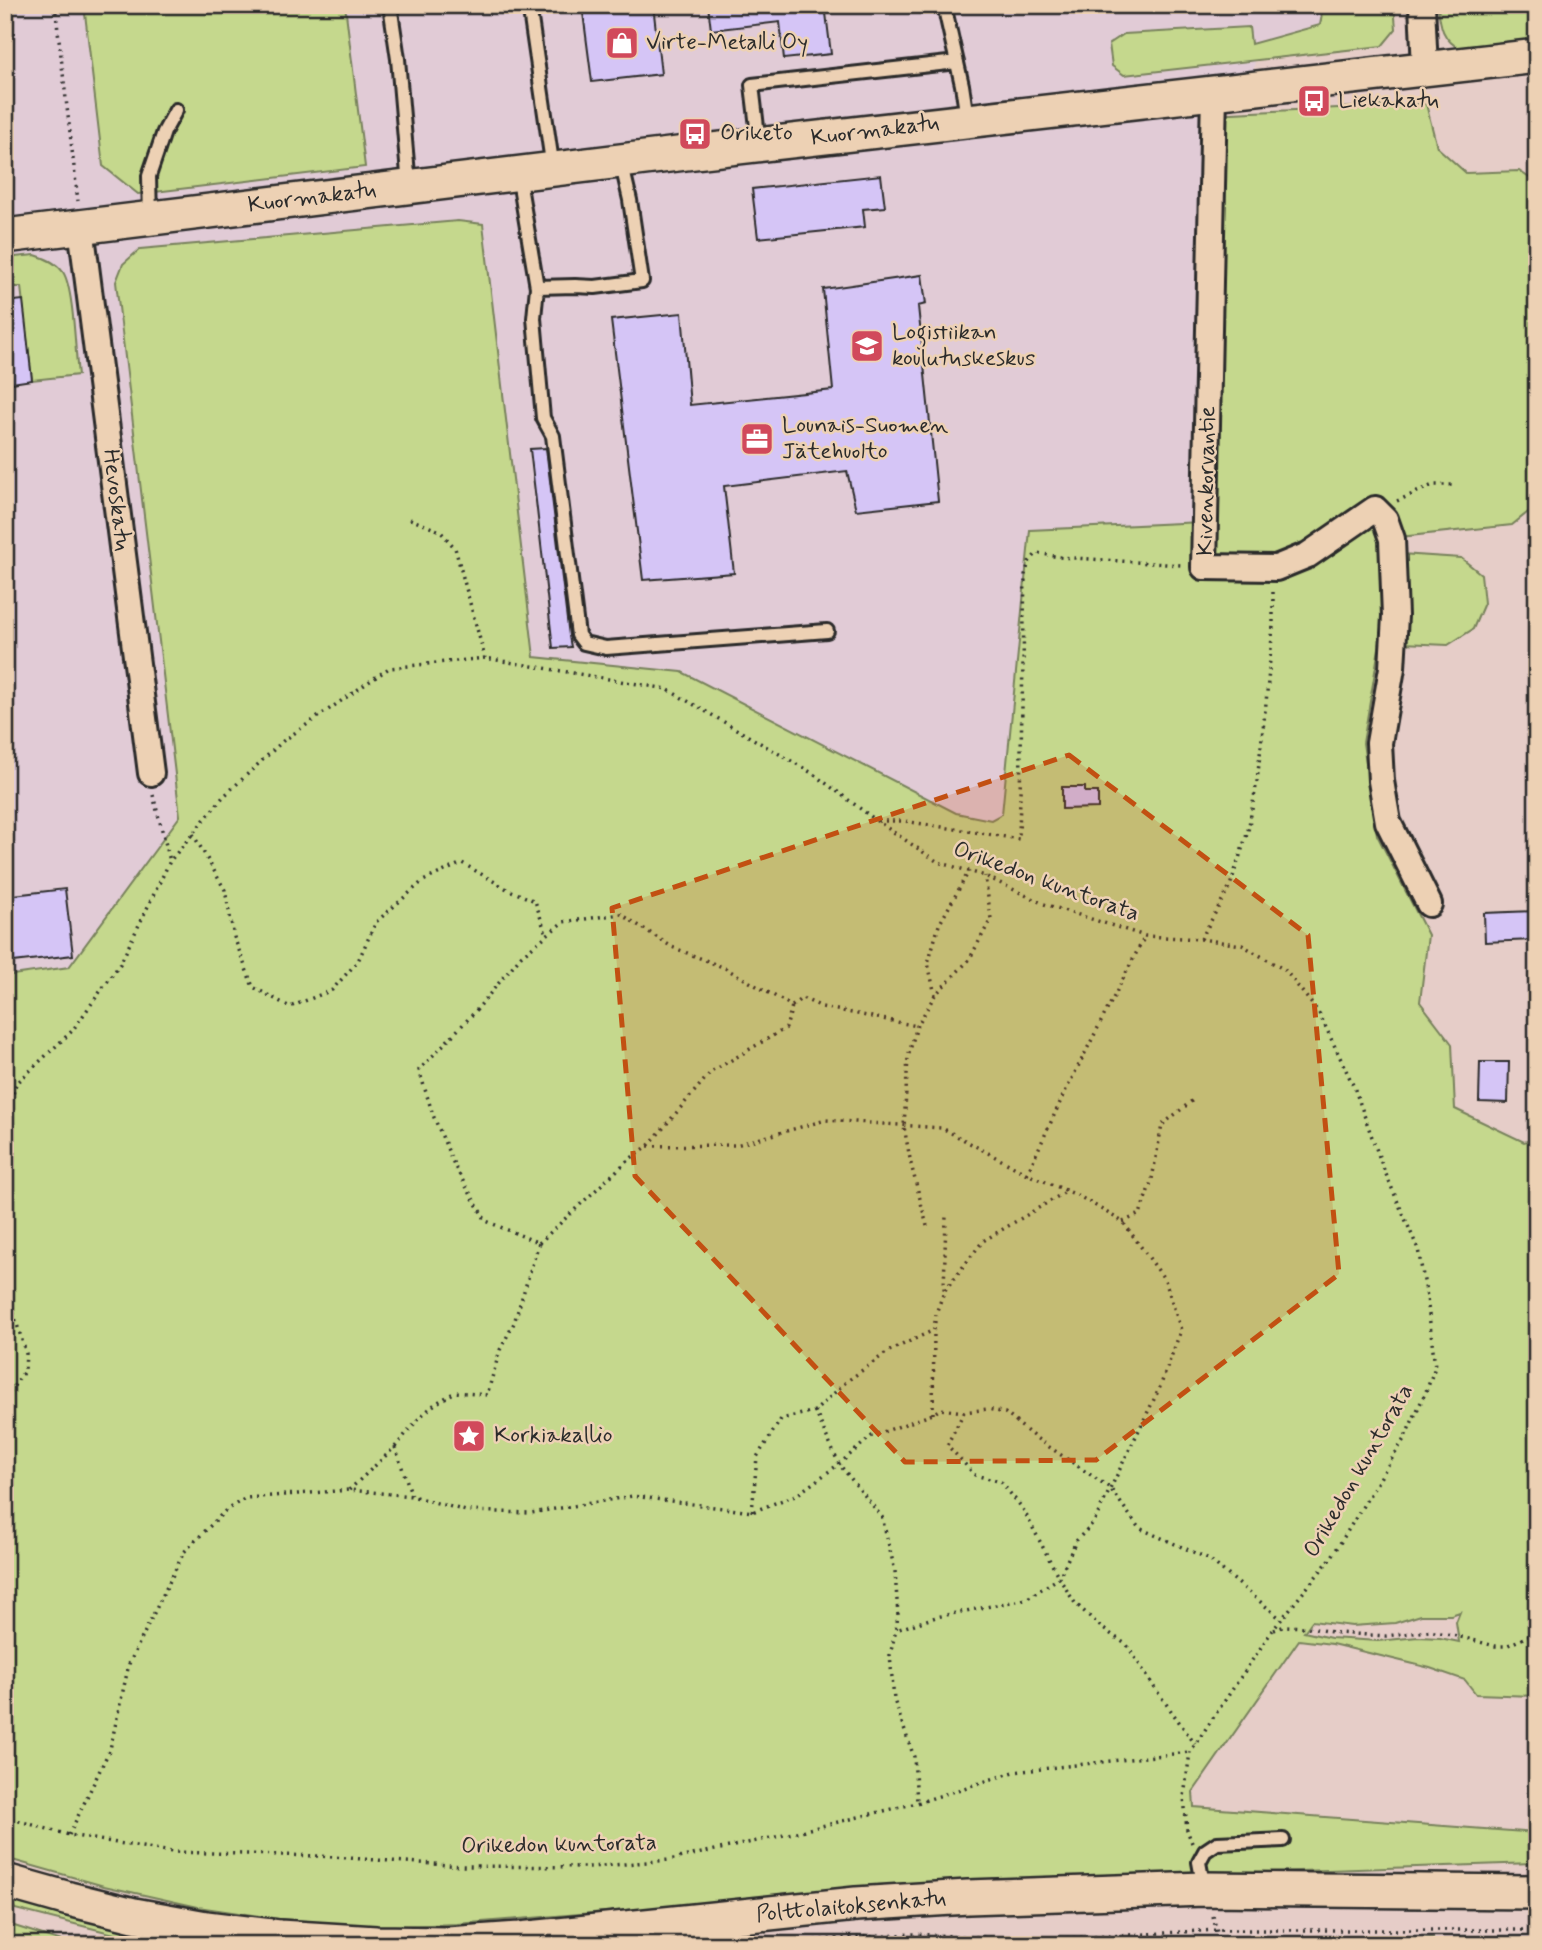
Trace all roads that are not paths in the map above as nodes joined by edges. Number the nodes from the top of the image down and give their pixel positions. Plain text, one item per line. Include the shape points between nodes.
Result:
1 (390, 5) edge
2 (529, 5) edge
3 (944, 5) edge
4 (1422, 5) edge
5 (1537, 56) edge
6 (957, 62) junction
7 (1425, 68) junction
8 (1214, 92) junction
9 (176, 110) dead end
10 (967, 120) junction
11 (759, 144) junction
12 (621, 160) junction
13 (553, 169) junction
14 (517, 173) junction
15 (409, 186) junction
16 (150, 218) junction
17 (80, 226) junction
18 (5, 236) edge
19 (537, 287) junction
20 (827, 631) dead end
21 (152, 773) road end
22 (1429, 904) dead end
23 (1283, 1840) dead end
24 (1202, 1876) junction
25 (9, 1882) edge
26 (1537, 1892) edge

1 - 15 lane
2 - 13 lane
3 - 6 lane
4 - 7 street
5 - 7 street, Kuormakatu
6 - 10 lane
6 - 11 lane via 752,85
7 - 8 street, Kuormakatu
8 - 10 street, Kuormakatu
8 - 22 street, Kivenkorvantie via 1204,567 1276,568 1308,555 1375,509 1385,519 1392,539 1395,616 1392,668 1379,743 1381,780 1388,822
9 - 16 lane via 149,176
10 - 11 street, Kuormakatu
11 - 12 street, Kuormakatu
12 - 13 street, Kuormakatu
12 - 19 lane via 642,281
13 - 14 street, Kuormakatu
14 - 15 street, Kuormakatu
14 - 19 lane
15 - 16 street, Kuormakatu
16 - 17 street, Kuormakatu
17 - 18 street, Kuormakatu
17 - 21 street, Hevoskatu
19 - 20 lane via 534,318 543,418 553,436 578,635 584,643 606,648
23 - 24 lane via 1217,1843 1205,1852
24 - 25 street, Polttolaitoksenkatu via 448,1944 293,1938 206,1928 121,1912
24 - 26 street, Polttolaitoksenkatu

